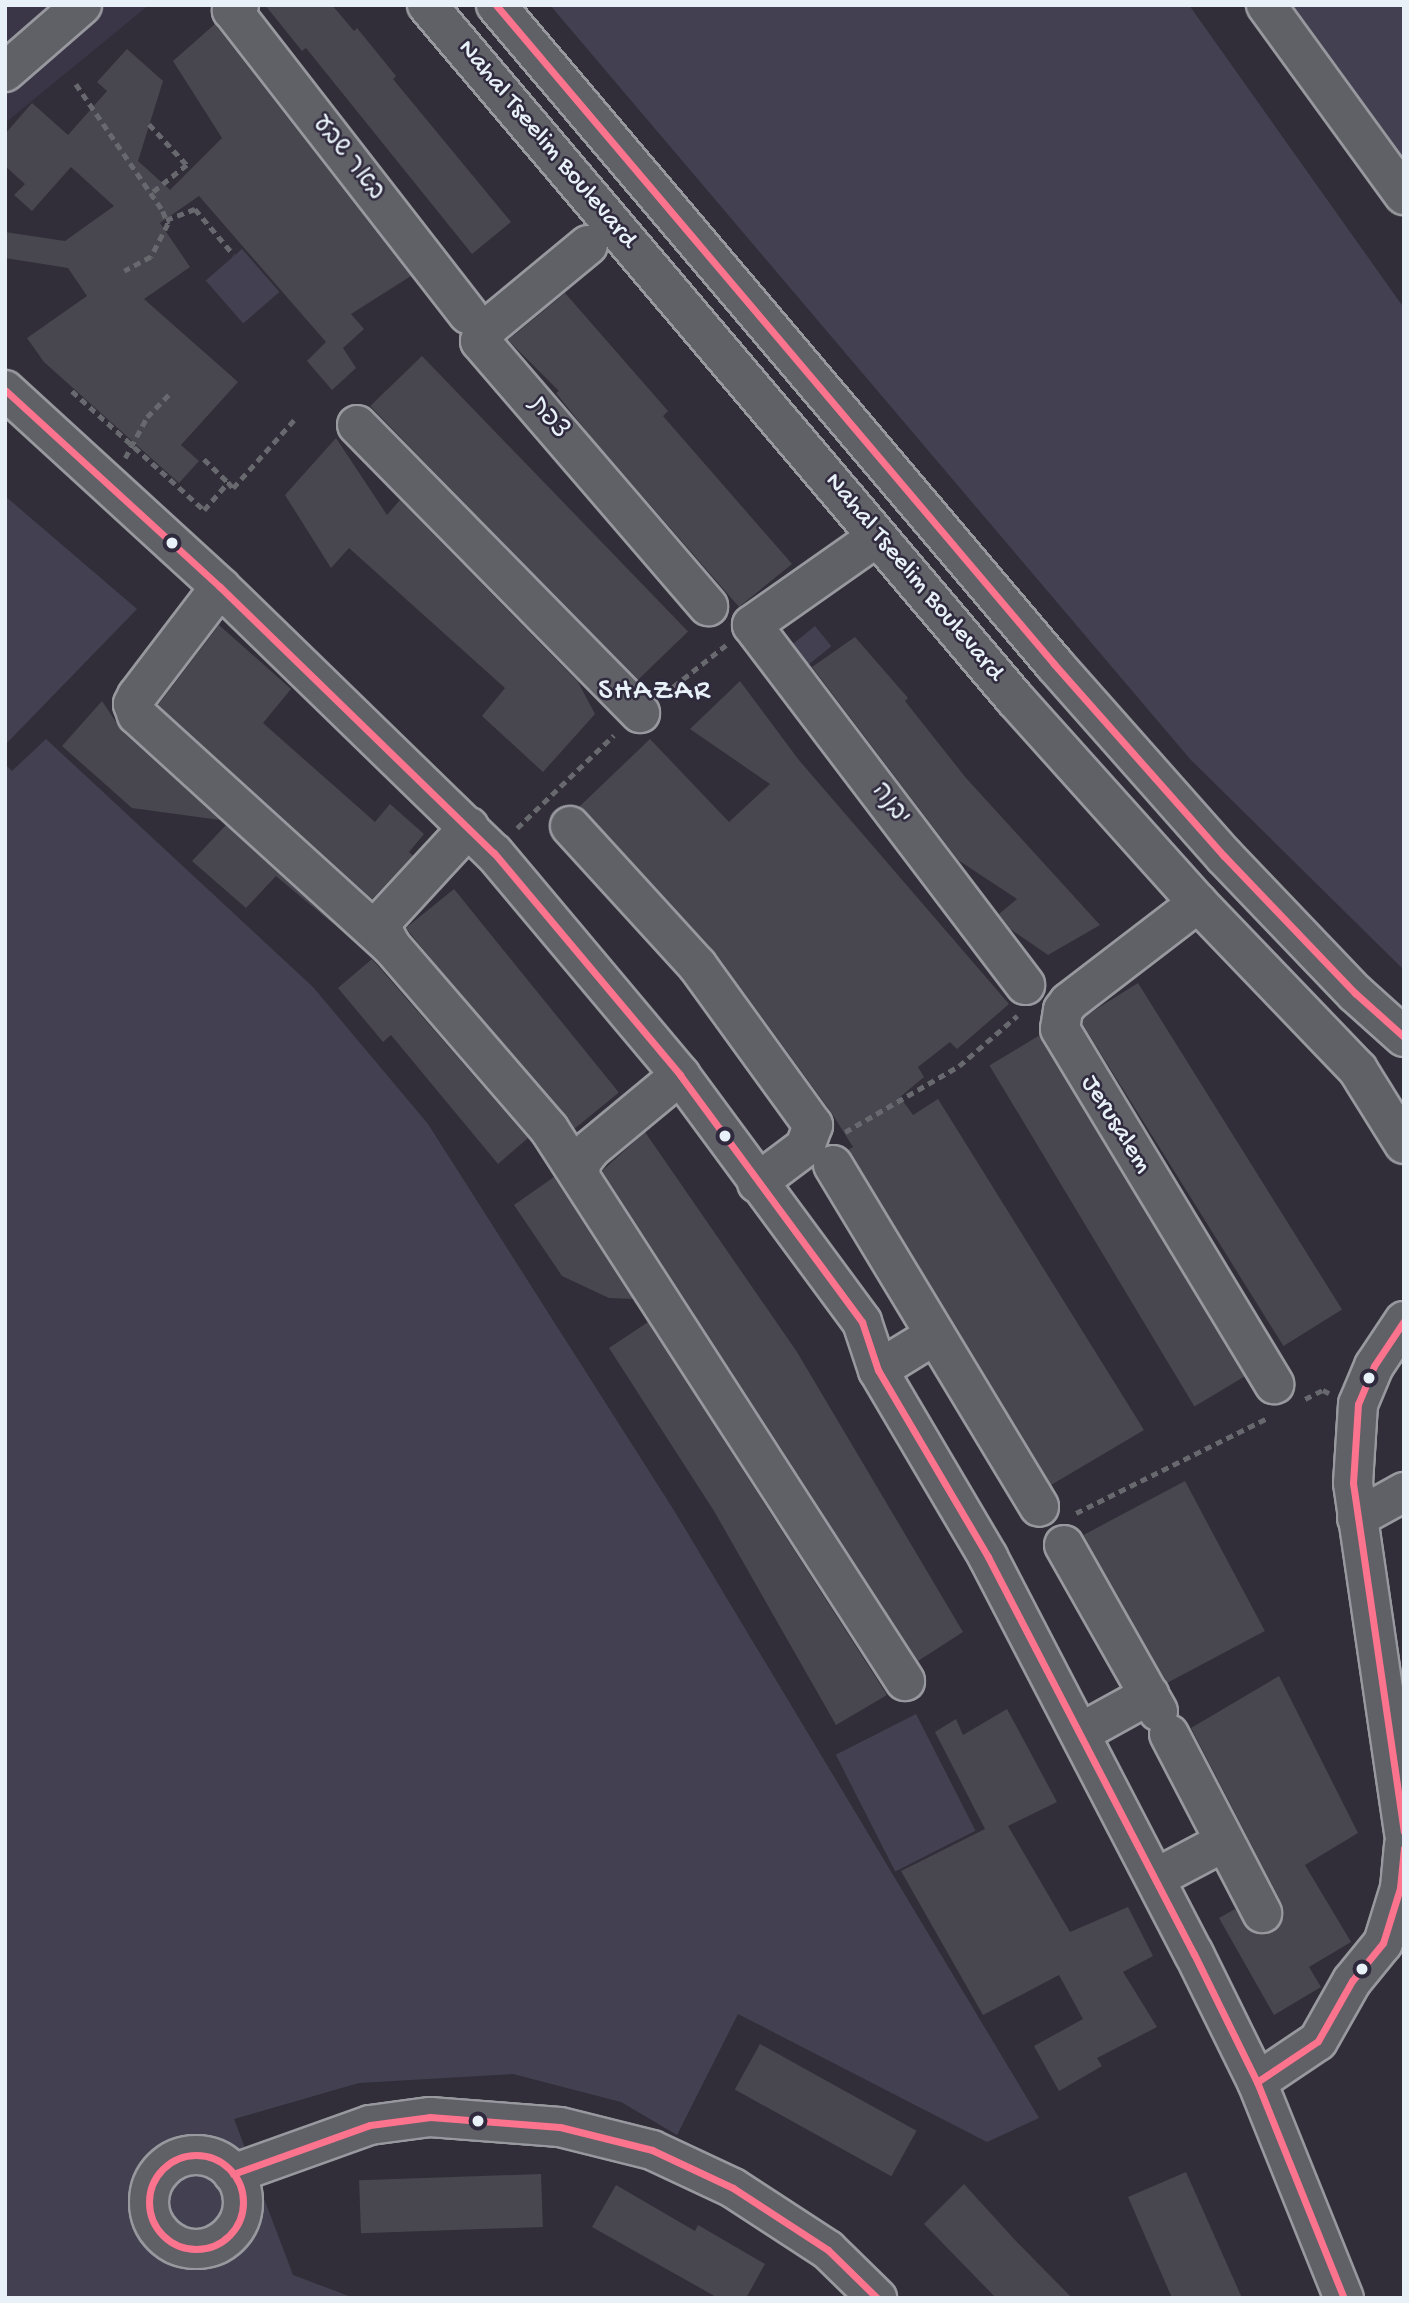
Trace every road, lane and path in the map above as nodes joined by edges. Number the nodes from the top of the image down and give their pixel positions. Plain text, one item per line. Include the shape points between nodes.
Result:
1 (239, 5) edge
2 (427, 5) edge
3 (496, 5) edge
4 (1266, 5) edge
5 (83, 6) edge
6 (5, 72) edge
7 (76, 84) dead end
8 (149, 124) dead end
9 (152, 193) junction
10 (1404, 195) edge
11 (166, 220) junction
12 (587, 245) dead end
13 (234, 256) dead end
14 (125, 271) dead end
15 (468, 314) dead end
16 (5, 390) edge
17 (72, 391) dead end
18 (170, 393) dead end
19 (295, 419) dead end
20 (356, 425) dead end
21 (135, 447) junction
22 (204, 459) dead end
23 (105, 481) junction
24 (228, 482) junction
25 (877, 537) junction
26 (220, 587) junction
27 (708, 606) dead end
28 (640, 713) dead end
29 (570, 826) dead end
30 (468, 827) junction
31 (1198, 903) junction
32 (391, 946) junction
33 (1026, 996) joint
34 (1404, 1037) edge
35 (680, 1075) junction
36 (1404, 1144) edge
37 (836, 1150) joint
38 (580, 1176) junction
39 (757, 1183) junction
40 (1404, 1321) edge
41 (935, 1335) junction
42 (878, 1370) junction
43 (1282, 1400) junction
44 (1358, 1404) junction
45 (1404, 1492) edge
46 (1357, 1518) junction
47 (1055, 1524) junction
48 (1391, 1669) edge
49 (905, 1681) dead end
50 (1158, 1713) junction
51 (1082, 1732) junction
52 (1404, 1833) edge
53 (1224, 1842) junction
54 (1404, 1845) edge
55 (1156, 1878) junction
56 (1262, 1913) dead end
57 (1257, 2081) junction
58 (233, 2174) dead end
59 (877, 2298) edge
60 (1344, 2298) edge

1 - 15 street, באר שבע via 232,10
2 - 25 street, Nahal Tseelim Boulevard
3 - 34 street, Nahal Tseelim Boulevard via 1054,664 1224,856 1355,993
4 - 10 street
5 - 6 street
7 - 9 path
8 - 9 path via 187,165
9 - 11 path
11 - 13 path via 195,209
11 - 14 path via 166,233 151,257
12 - 27 street, צפת via 490,326 480,341
16 - 23 street
17 - 21 path
18 - 21 path via 147,417
19 - 24 path via 233,488
20 - 28 street
21 - 23 path
21 - 24 path via 204,509
22 - 24 path
23 - 26 street
25 - 31 street, Nahal Tseelim Boulevard
25 - 33 street, יבנה via 752,625
26 - 30 street
26 - 32 street via 137,696 133,704 136,715
29 - 39 street via 697,965 813,1125 804,1147
30 - 32 street via 385,918 383,931
30 - 35 street
31 - 36 street, Nahal Tseelim Boulevard via 1358,1070
31 - 43 street, Jerusalem via 1069,1002 1060,1029
32 - 38 street via 549,1129
33 - 37 path via 959,1066
35 - 38 street via 591,1149 580,1162
35 - 39 street
37 - 41 street
38 - 49 street
39 - 42 street via 862,1322
40 - 44 street via 1374,1366
41 - 42 street
41 - 47 street
42 - 51 street via 988,1557
43 - 44 path via 1323,1390
43 - 47 path
44 - 46 street via 1353,1483
45 - 46 street
46 - 48 street
47 - 50 street
48 - 52 street
50 - 51 street
50 - 53 street
51 - 55 street
53 - 55 street
53 - 56 street
54 - 57 street via 1400,1888 1383,1943 1352,1981 1318,2041
55 - 57 street
57 - 60 street
58 - 59 street via 370,2125 430,2117 560,2127 652,2150 733,2188 828,2250

